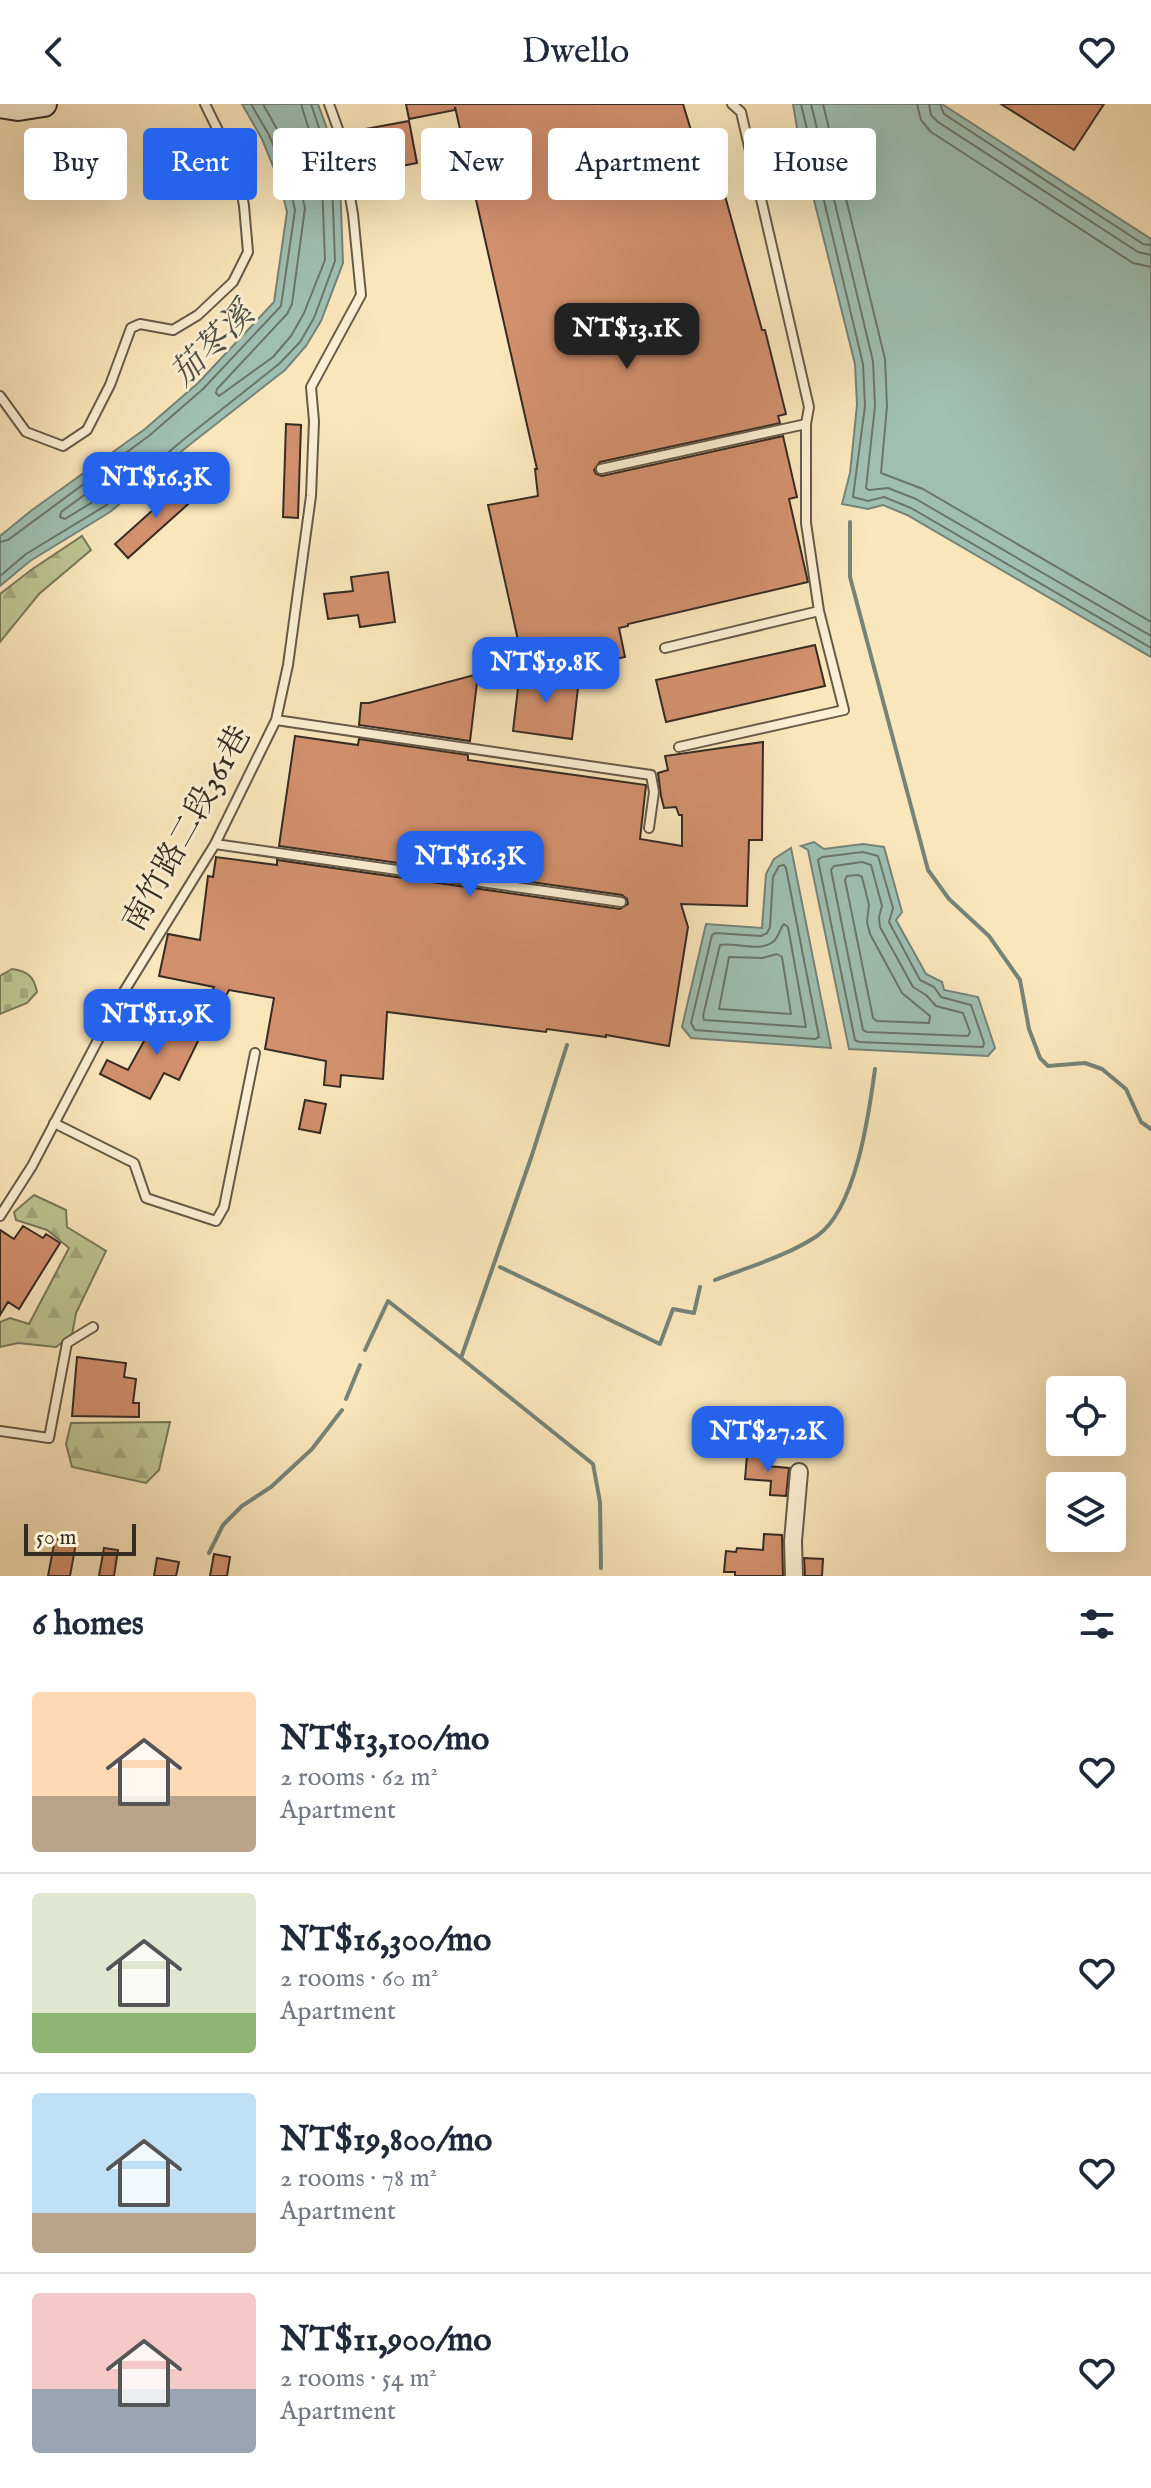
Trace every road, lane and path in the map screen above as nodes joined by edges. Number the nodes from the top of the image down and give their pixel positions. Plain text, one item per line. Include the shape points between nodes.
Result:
1 (44, 104) edge
2 (205, 104) edge
3 (329, 104) edge
4 (732, 104) edge
5 (0, 105) edge
6 (0, 396) edge
7 (806, 424) junction
8 (601, 469) dead end
9 (819, 611) junction
10 (665, 648) dead end
11 (276, 720) junction
12 (679, 747) dead end
13 (649, 828) dead end
14 (215, 844) junction
15 (621, 902) dead end
16 (255, 1053) dead end
17 (54, 1123) junction
18 (0, 1216) edge
19 (93, 1327) dead end
20 (0, 1431) edge
21 (799, 1472) dead end
22 (794, 1576) edge

1 - 5 street
2 - 6 lane via 238,171 244,206 248,252 233,282 173,330 140,324 131,328 87,430 63,446 26,432
3 - 11 lane, 南竹路二段361巷 via 353,214 361,295 311,387 311,496
4 - 7 lane via 741,112 809,407
7 - 8 lane
7 - 9 lane via 806,523
9 - 10 lane
9 - 12 lane via 844,710
11 - 13 lane via 651,775
11 - 14 lane, 南竹路二段361巷
14 - 15 lane
14 - 17 lane, 南竹路二段361巷 via 120,998
16 - 17 lane via 224,1207 216,1221 146,1198 134,1163
17 - 18 lane, 南竹路二段361巷
19 - 20 lane via 67,1343 49,1438
21 - 22 street

